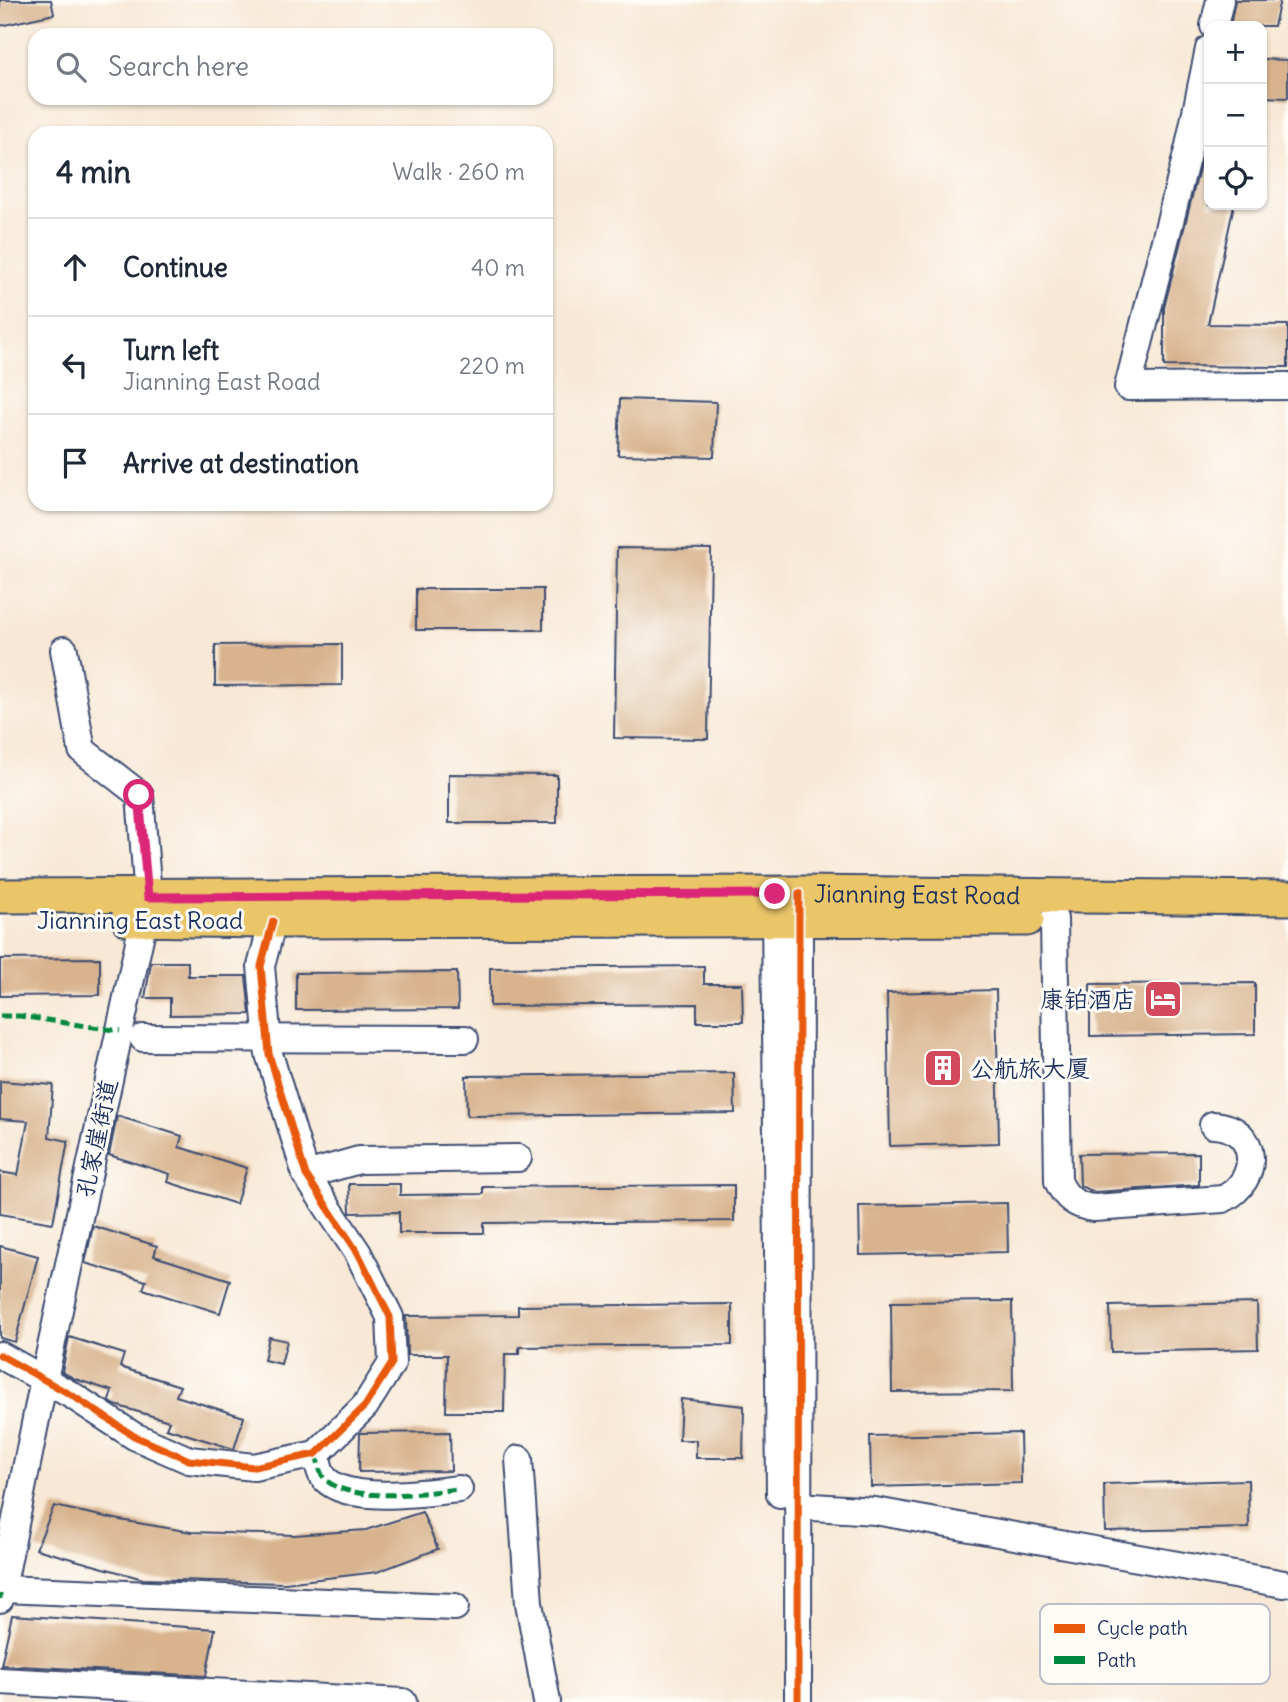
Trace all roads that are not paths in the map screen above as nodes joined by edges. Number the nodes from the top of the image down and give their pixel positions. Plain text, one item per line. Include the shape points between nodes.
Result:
1 (1220, 0) edge
2 (1215, 21) edge
3 (1204, 73) edge
4 (1288, 386) edge
5 (64, 650) dead end
6 (0, 896) edge
7 (1288, 898) edge
8 (787, 906) junction
9 (146, 908) junction
10 (0, 919) edge
11 (1054, 919) junction
12 (1288, 919) edge
13 (273, 921) junction
14 (143, 1038) dead end
15 (267, 1039) junction
16 (465, 1039) dead end
17 (1213, 1125) dead end
18 (518, 1158) dead end
19 (306, 1175) junction
20 (0, 1355) edge
21 (44, 1379) junction
22 (316, 1454) junction
23 (519, 1459) dead end
24 (459, 1489) dead end
25 (798, 1506) junction
26 (8, 1522) edge
27 (1284, 1584) dead end
28 (1, 1594) edge
29 (455, 1607) dead end
30 (0, 1681) edge
31 (403, 1702) edge
32 (547, 1702) edge
33 (782, 1702) edge
34 (798, 1702) edge

1 - 2 street
3 - 4 street via 1128,387
5 - 9 street, 孔家崖街道 via 82,750 139,795
6 - 9 main road, Jianning East Road
7 - 8 main road, Jianning East Road
8 - 9 main road, Jianning East Road
8 - 11 main road, Jianning East Road
8 - 13 main road, Jianning East Road
8 - 25 street
8 - 33 street
9 - 10 main road, Jianning East Road
9 - 13 main road, Jianning East Road
9 - 21 street, 孔家崖街道
11 - 12 main road, Jianning East Road
11 - 17 street via 1061,1190 1075,1204 1094,1208 1223,1199 1245,1181 1250,1166 1247,1141 1228,1127
13 - 15 street via 261,966
14 - 15 street
15 - 16 street
15 - 19 street
18 - 19 street via 359,1160
19 - 22 street via 358,1254 390,1317 392,1363 365,1406
20 - 21 street
21 - 22 street via 134,1436 189,1460 254,1467
21 - 26 street, 孔家崖街道
22 - 24 street via 323,1476 345,1492 401,1495
23 - 32 street via 530,1603
25 - 27 street via 875,1511
25 - 34 street
26 - 28 street, 孔家崖街道
28 - 29 street
30 - 31 street

